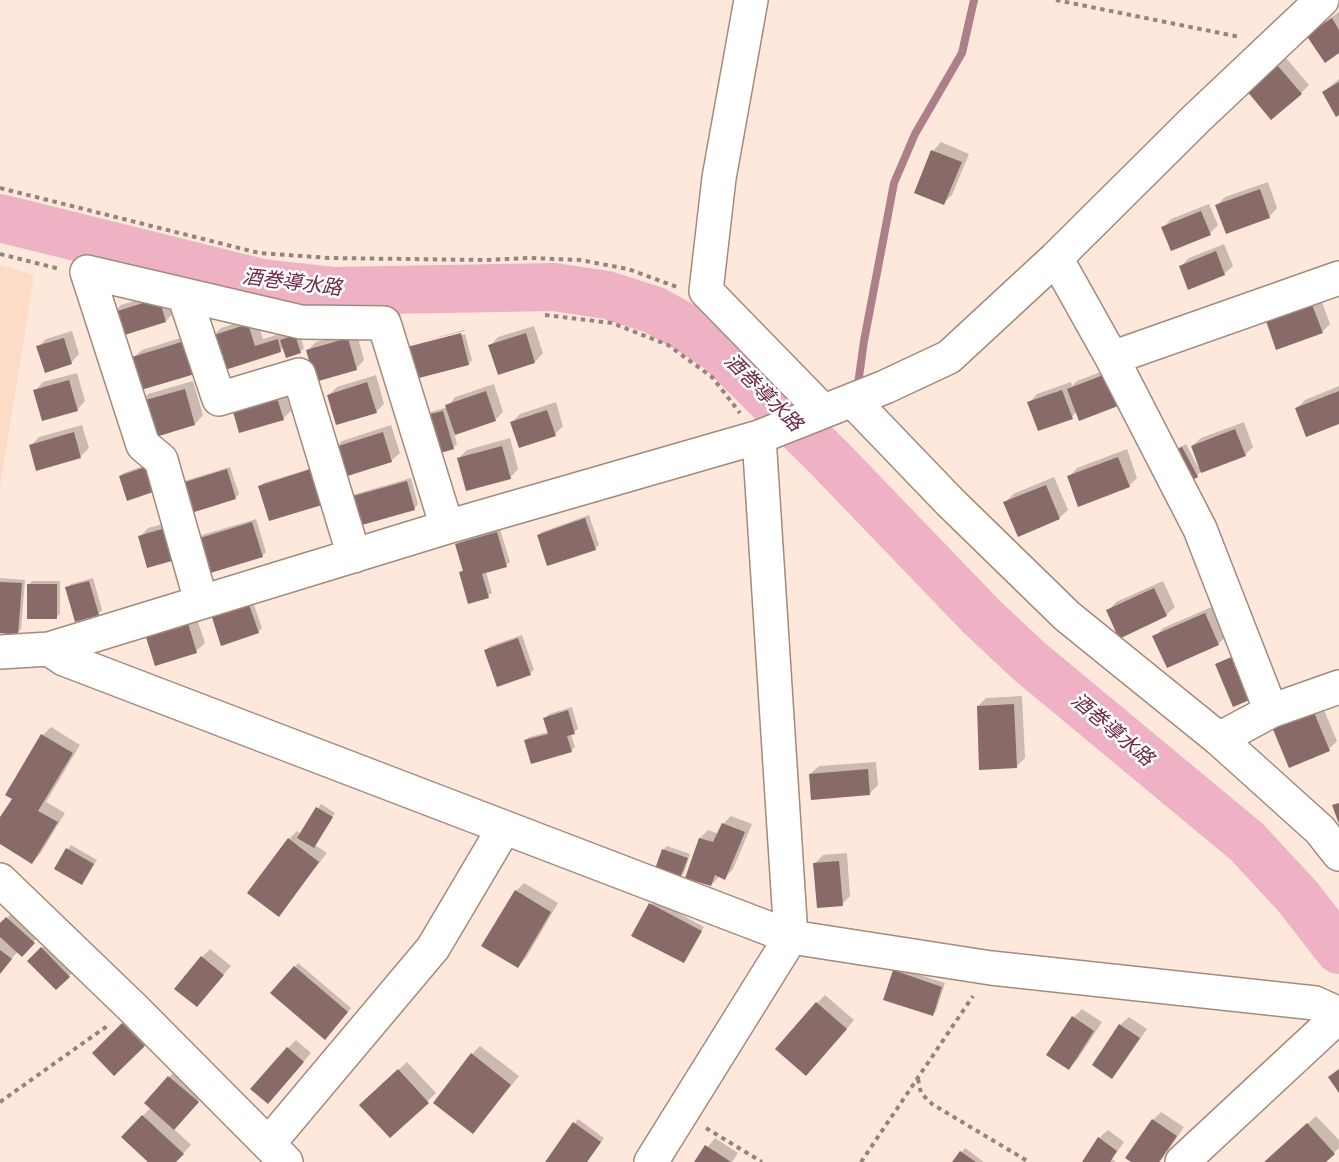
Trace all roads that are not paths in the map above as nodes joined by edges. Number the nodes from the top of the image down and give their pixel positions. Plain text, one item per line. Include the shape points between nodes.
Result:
1 (751, 0) edge
2 (1322, 0) edge
3 (1056, 258) junction
4 (1339, 278) edge
5 (184, 295) junction
6 (1112, 358) junction
7 (829, 409) junction
8 (765, 434) junction
9 (447, 527) junction
10 (354, 556) junction
11 (201, 601) junction
12 (50, 649) junction
13 (0, 652) edge
14 (1339, 687) edge
15 (1270, 711) junction
16 (1219, 739) junction
17 (504, 828) junction
18 (1339, 854) edge
19 (0, 880) edge
20 (791, 938) junction
21 (1339, 1015) edge
22 (277, 1153) edge
23 (651, 1162) edge
24 (1182, 1162) edge

1 - 7 street via 719,178 706,291
2 - 3 street
3 - 6 street
3 - 7 street via 950,357
4 - 6 street
5 - 9 street via 301,322 384,323
5 - 10 street via 219,399 299,375
5 - 11 street via 87,272 143,445 160,460
6 - 15 street via 1200,529
7 - 8 street
7 - 16 street via 950,502 1067,615
8 - 9 street
8 - 20 street
9 - 10 street
10 - 11 street
11 - 12 street
12 - 13 street
12 - 17 street via 64,659
14 - 15 street
15 - 16 street
16 - 18 street via 1320,830
17 - 20 street
17 - 22 street via 433,948
19 - 22 street
20 - 21 street via 991,968 1315,1004
20 - 23 street
21 - 24 street

